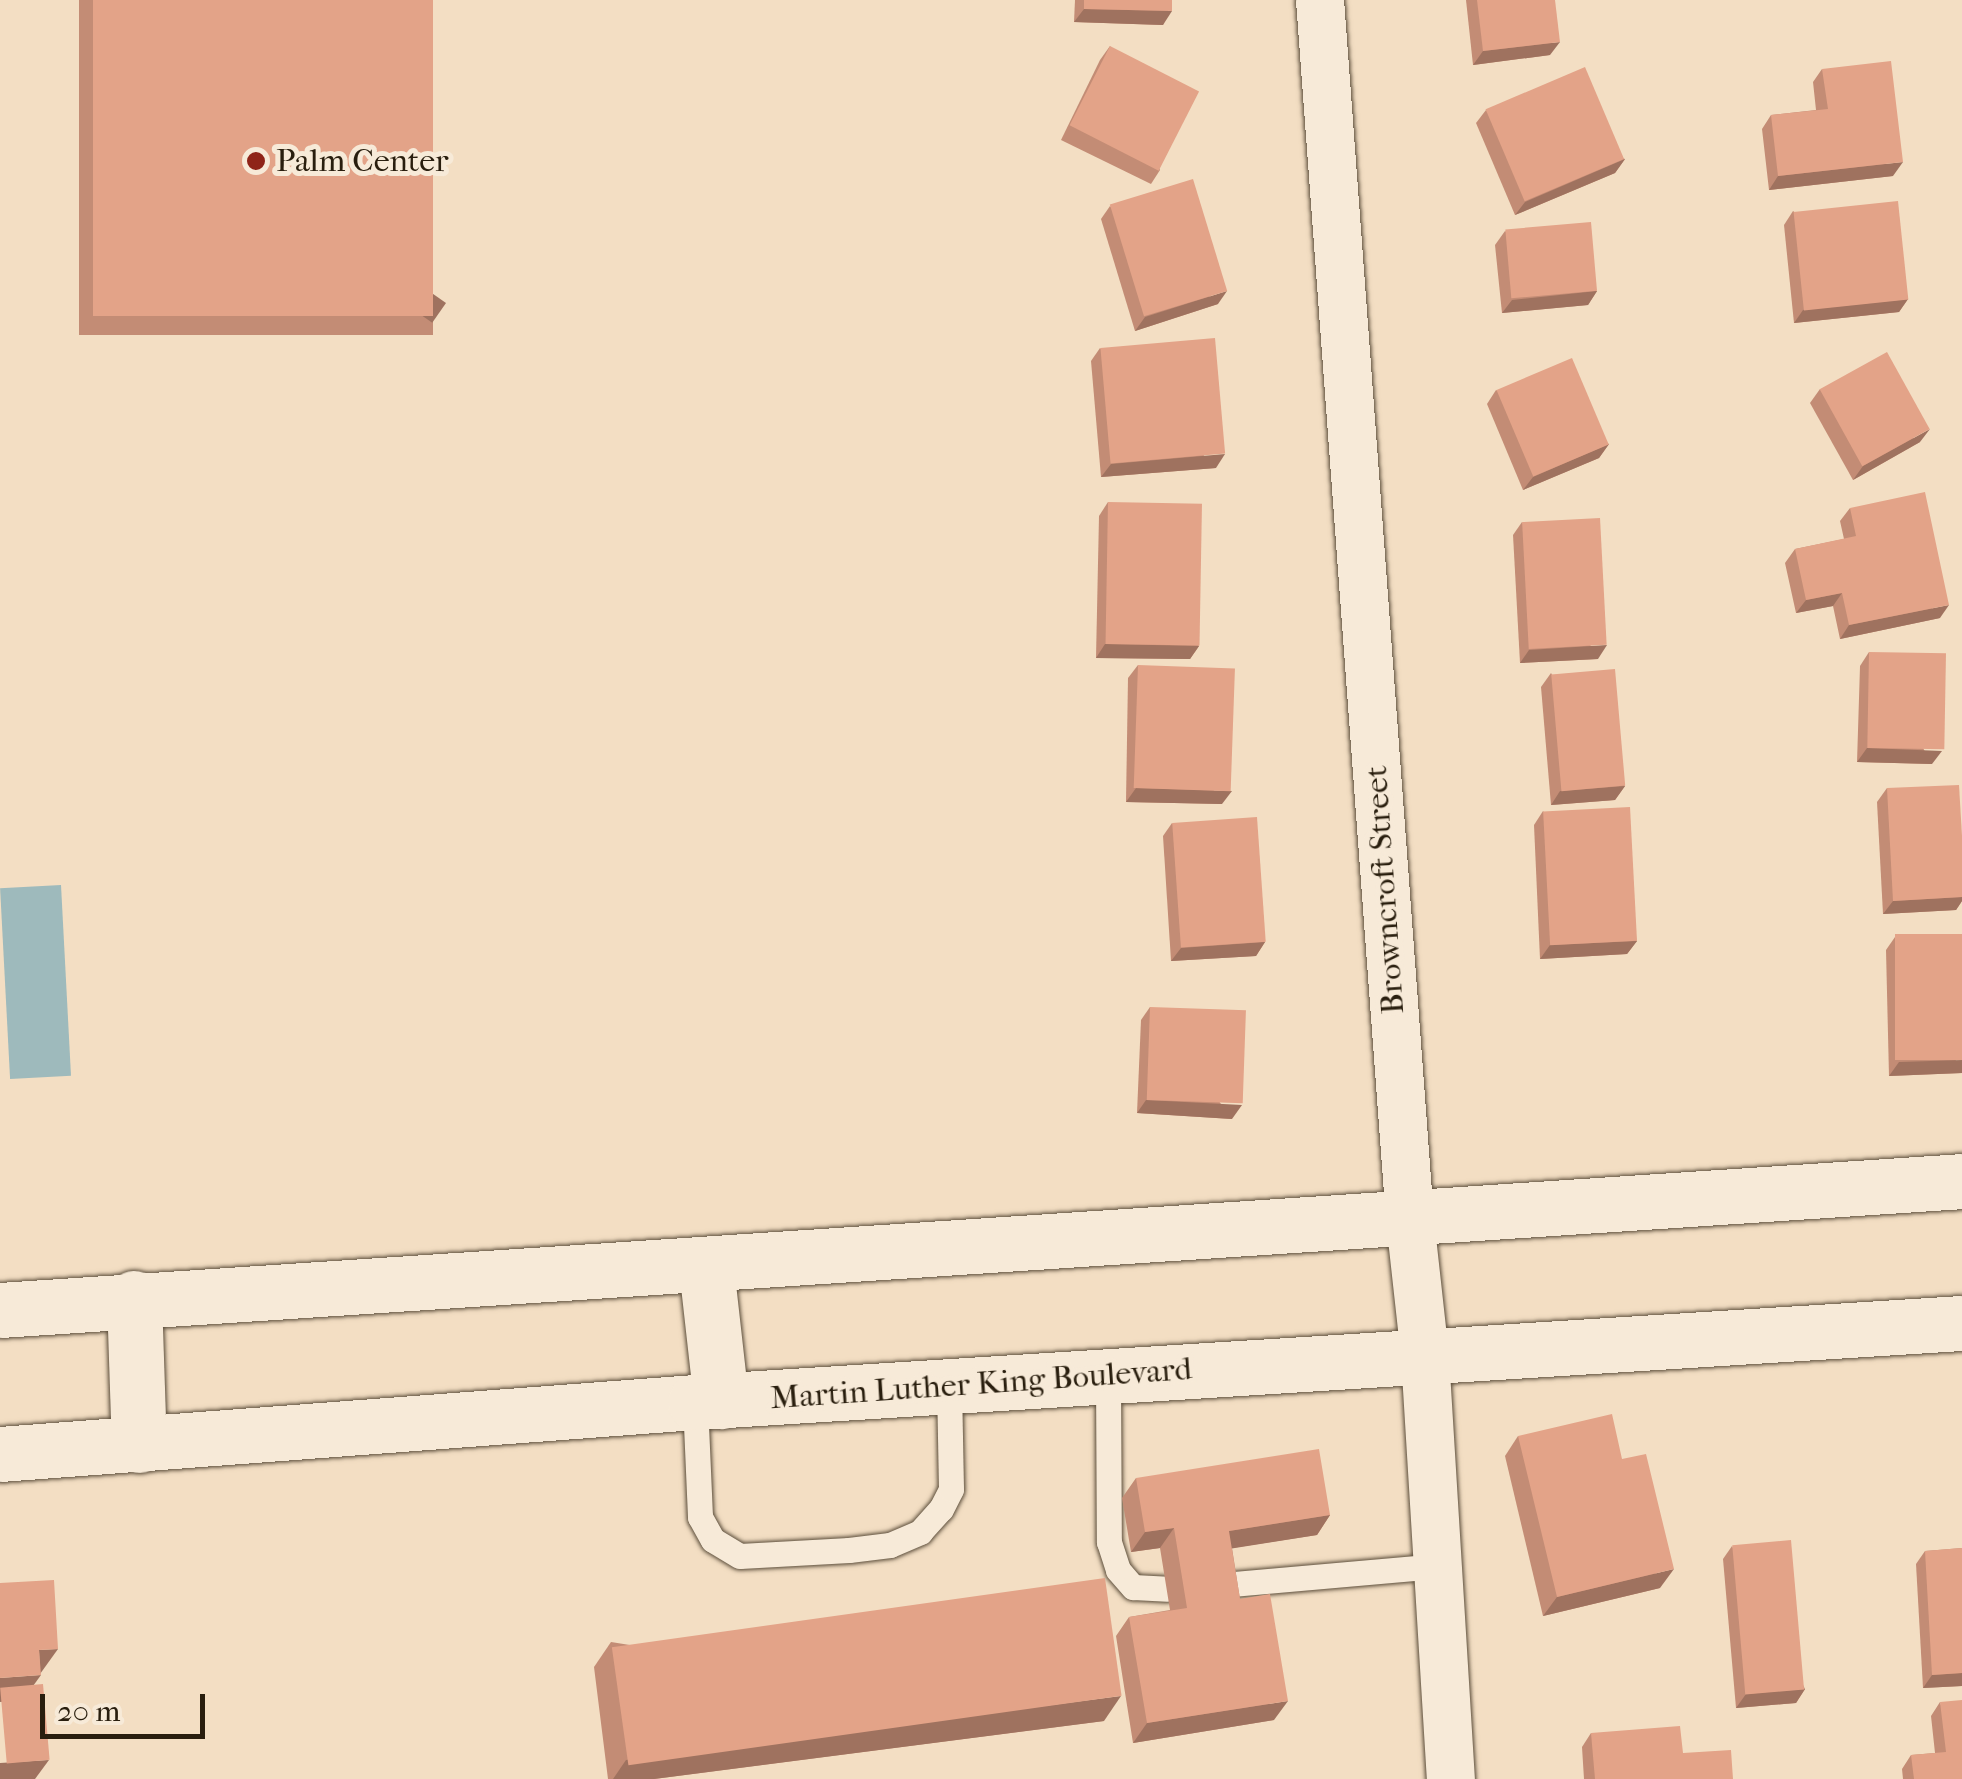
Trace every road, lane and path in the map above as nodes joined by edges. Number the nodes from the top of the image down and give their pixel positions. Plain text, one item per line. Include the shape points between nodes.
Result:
1 (1320, 0) edge
2 (1962, 1181) edge
3 (1410, 1220) junction
4 (706, 1267) junction
5 (134, 1298) junction
6 (0, 1310) edge
7 (1962, 1323) edge
8 (1425, 1356) junction
9 (1108, 1376) junction
10 (949, 1386) junction
11 (708, 1401) junction
12 (140, 1445) junction
13 (0, 1454) edge
14 (1438, 1566) junction
15 (1221, 1584) edge
16 (1166, 1589) dead end
17 (1451, 1779) edge

1 - 3 street, Browncroft Street
2 - 3 main road
3 - 4 main road
3 - 8 street, Browncroft Street
4 - 5 main road
4 - 11 main road
5 - 6 main road
5 - 12 main road
7 - 8 main road, Martin Luther King Boulevard
8 - 9 main road, Martin Luther King Boulevard
8 - 14 street, Browncroft Street
9 - 10 main road, Martin Luther King Boulevard
9 - 16 lane via 1109,1542 1118,1570 1133,1587
10 - 11 main road, Martin Luther King Boulevard
10 - 11 lane via 951,1489 941,1509 920,1532 890,1546 831,1551 740,1556 712,1540 700,1517
11 - 12 main road, Martin Luther King Boulevard
12 - 13 main road, Martin Luther King Boulevard
14 - 15 lane
14 - 17 street, Browncroft Street

